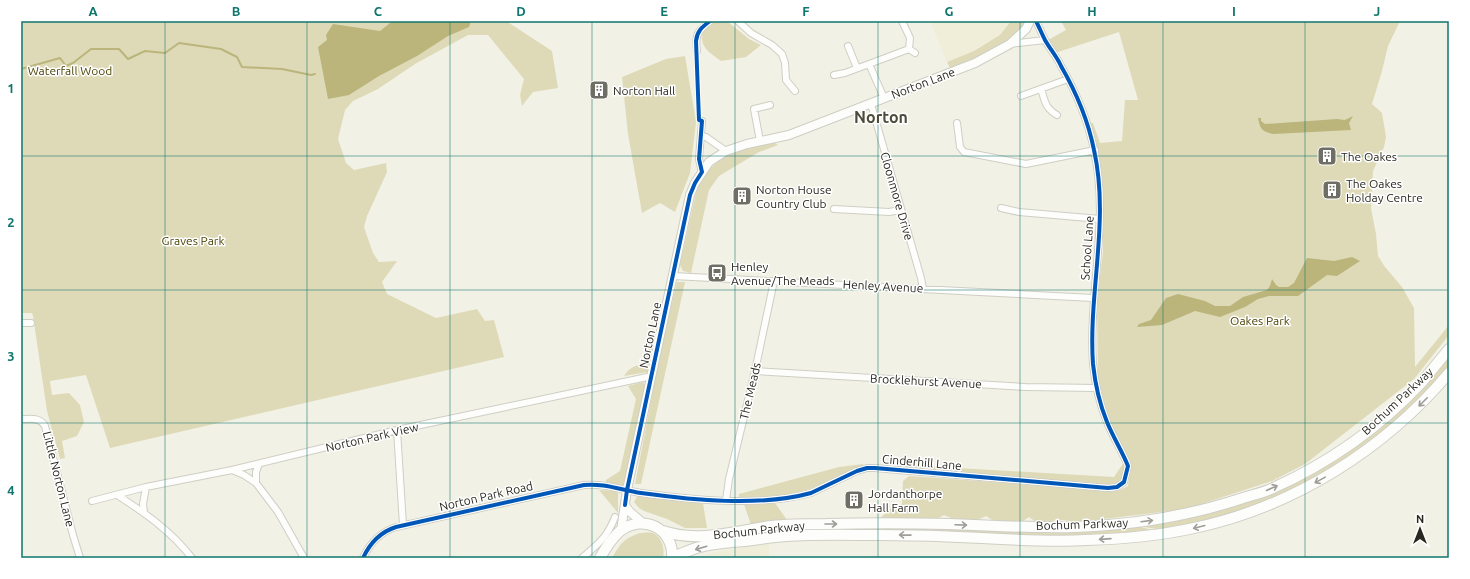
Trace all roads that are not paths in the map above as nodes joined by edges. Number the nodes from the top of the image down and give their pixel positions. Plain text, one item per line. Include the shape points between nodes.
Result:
1 (710, 21) edge
2 (738, 21) edge
3 (902, 21) edge
4 (1030, 21) edge
5 (1036, 21) edge
6 (1045, 40) junction
7 (1010, 44) junction
8 (848, 46) dead end
9 (697, 51) dead end
10 (869, 64) junction
11 (857, 68) junction
12 (834, 75) dead end
13 (1068, 78) junction
14 (1040, 89) junction
15 (795, 91) dead end
16 (1021, 96) dead end
17 (884, 98) junction
18 (871, 104) junction
19 (770, 105) dead end
20 (1057, 115) dead end
21 (702, 121) dead end
22 (957, 123) dead end
23 (701, 136) junction
24 (760, 141) junction
25 (1094, 150) junction
26 (726, 151) junction
27 (702, 172) junction
28 (1001, 208) dead end
29 (834, 209) dead end
30 (901, 210) junction
31 (1100, 219) junction
32 (673, 276) junction
33 (774, 281) junction
34 (923, 289) junction
35 (1094, 298) junction
36 (21, 323) edge
37 (31, 323) dead end
38 (1449, 349) edge
39 (755, 371) junction
40 (1449, 373) edge
41 (652, 376) junction
42 (1097, 388) junction
43 (21, 419) edge
44 (397, 430) junction
45 (259, 464) junction
46 (232, 470) junction
47 (1124, 482) joint
48 (256, 483) junction
49 (146, 487) junction
50 (627, 490) junction
51 (117, 495) junction
52 (726, 500) junction
53 (92, 501) dead end
54 (625, 505) junction
55 (144, 512) junction
56 (615, 517) dead end
57 (644, 524) junction
58 (403, 525) junction
59 (621, 531) junction
60 (663, 531) junction
61 (80, 558) edge
62 (192, 558) edge
63 (304, 558) edge
64 (363, 558) edge
65 (582, 558) edge
66 (600, 558) edge
67 (672, 558) edge

1 - 9 street via 696,35
2 - 15 street via 782,54 786,80
3 - 10 street via 910,38 912,51
4 - 7 street, Norton Lane via 1026,29
5 - 6 street, School Lane
6 - 7 street
6 - 13 street, School Lane
7 - 17 street, Norton Lane via 975,63
8 - 11 street
10 - 11 street
10 - 17 street
11 - 12 street
13 - 14 street
13 - 25 street, School Lane via 1083,111
14 - 16 street
14 - 20 street via 1049,111
17 - 18 street, Norton Lane
18 - 24 street, Norton Lane via 789,135
18 - 30 street, Cloonmore Drive
19 - 24 street via 754,109
21 - 23 street
22 - 25 street via 960,147 964,152 1026,164
23 - 26 street
23 - 27 street via 698,158
24 - 26 street, Norton Lane
25 - 31 street, School Lane via 1099,182
26 - 27 street, Norton Lane via 710,162
27 - 32 street, Norton Lane via 690,195
28 - 31 street
29 - 30 street via 889,212
30 - 34 street, Cloonmore Drive
31 - 35 street, School Lane
32 - 33 street, Henley Avenue
32 - 41 street, Norton Lane
33 - 34 street, Henley Avenue
33 - 39 street, The Meads
34 - 35 street, Henley Avenue
35 - 42 street, School Lane via 1092,336
36 - 37 street
60 -> 38 highway, Bochum Parkway via 675,535 700,536 774,526 916,523 1077,527 1180,516 1268,490 1337,453 1390,412 1421,382
39 - 42 street, Brocklehurst Avenue via 1025,387
39 - 52 street, The Meads
40 -> 67 highway, Bochum Parkway via 1395,428 1338,470 1270,504 1194,528 1146,536 1084,540 829,534 786,536 702,546
41 - 44 street, Norton Park View
41 - 50 street, Norton Lane
42 - 47 street, School Lane via 1107,422 1128,466
43 - 61 street, Little Norton Lane via 43,421
44 - 45 street, Norton Park View
44 - 58 street
45 - 46 street, Norton Park View
45 - 48 street
46 - 48 street
46 - 49 street, Norton Park View
47 - 52 street, Cinderhill Lane via 1117,487 1108,488 867,468 811,493 768,500
48 - 63 street via 278,512
49 - 51 street, Norton Park View
49 - 55 street
50 - 52 street, Cinderhill Lane via 704,500
50 - 54 street, Norton Lane
50 - 58 street, Norton Park Road via 603,485 584,485
51 - 53 street, Norton Park View
51 - 55 street
54 - 57 street
54 - 59 street, Norton Lane
55 - 62 street via 165,528
56 - 65 street via 602,541
57 - 59 highway via 636,524
57 - 60 highway, Bochum Parkway
58 - 64 street, Norton Park Road via 377,537
59 - 66 highway
60 - 67 highway via 670,542

